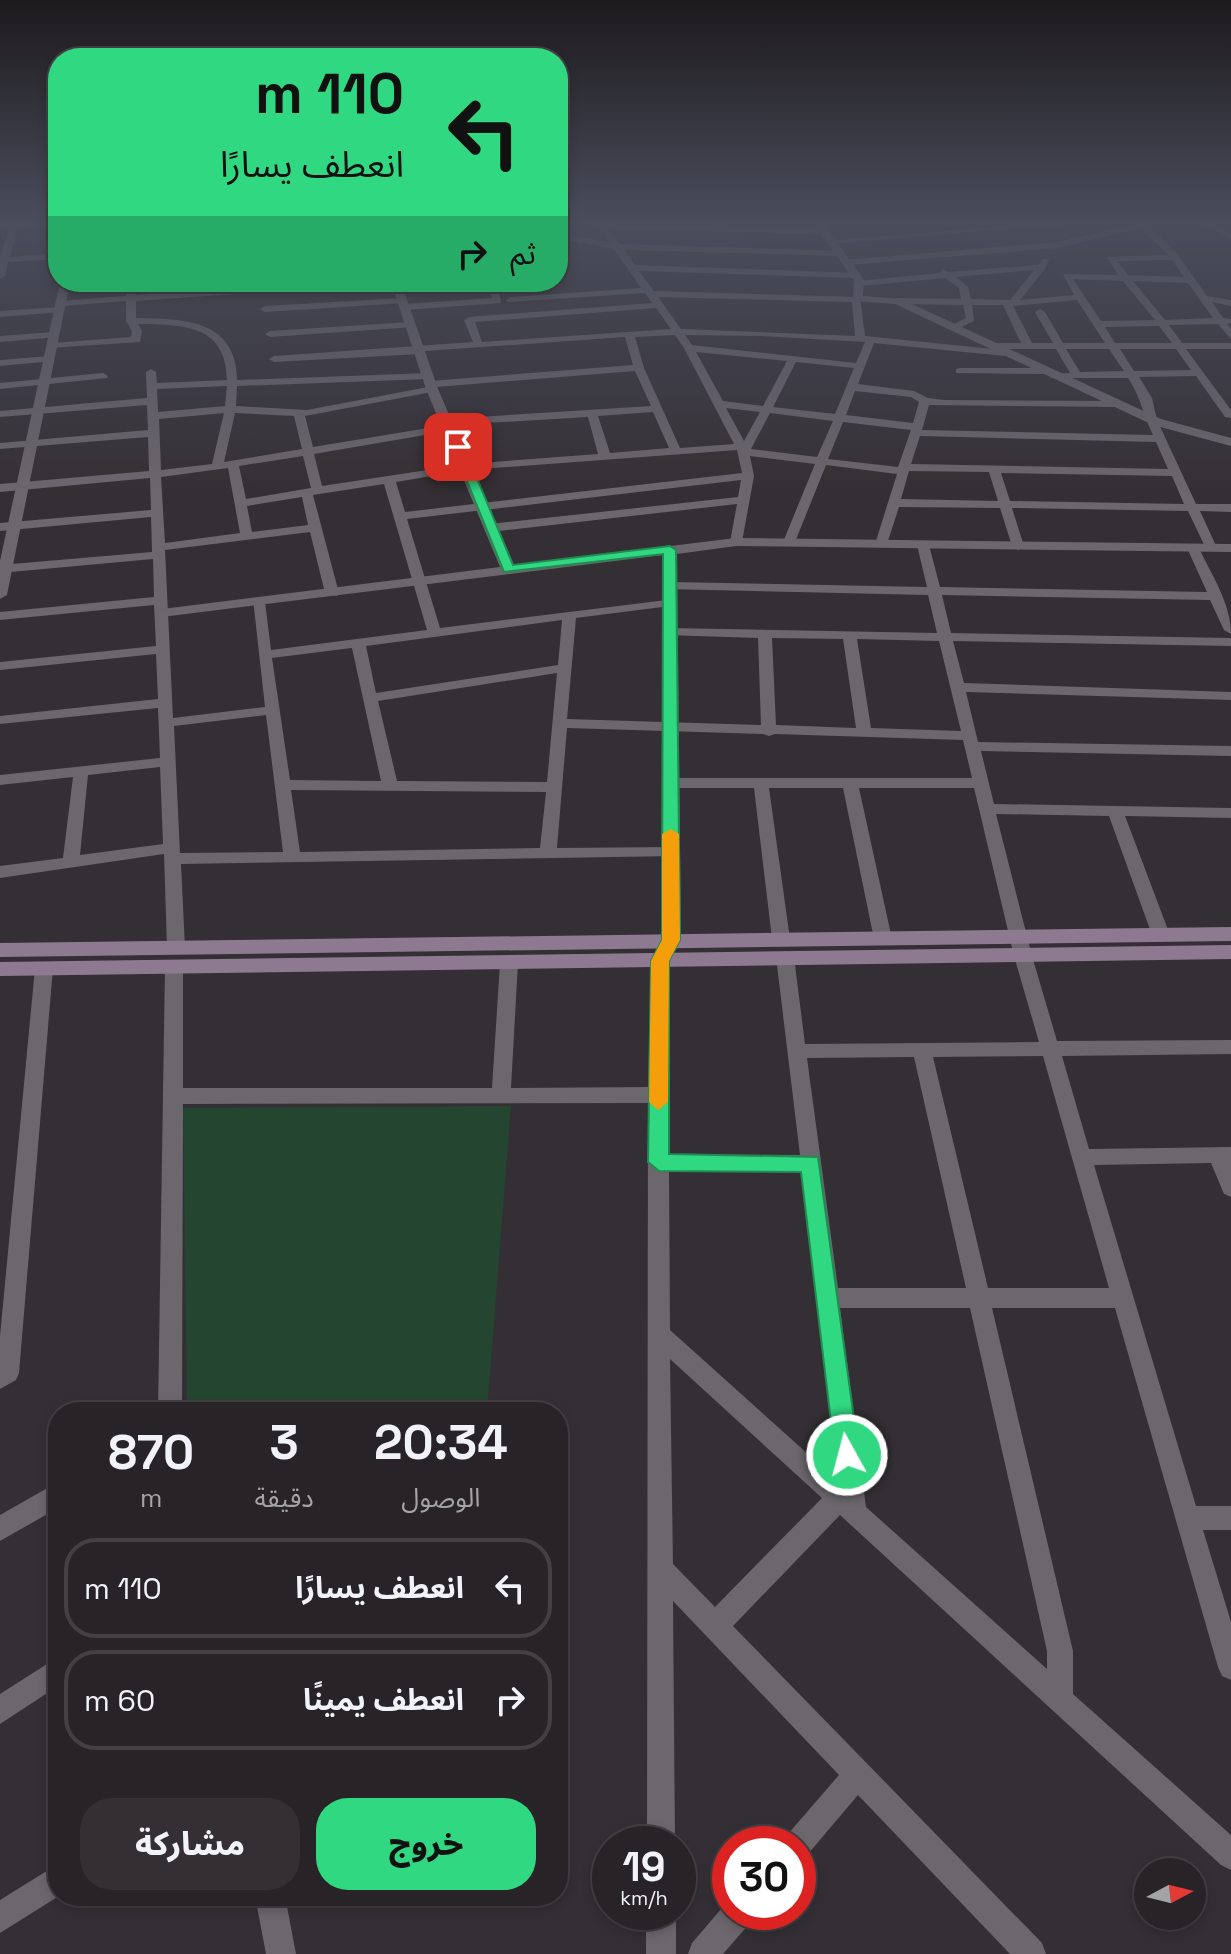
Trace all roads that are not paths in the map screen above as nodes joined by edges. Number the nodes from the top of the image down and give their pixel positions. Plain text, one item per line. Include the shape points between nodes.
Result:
1 (59, 312) edge
2 (131, 312) edge
3 (266, 312) edge
4 (406, 312) edge
5 (567, 312) edge
6 (663, 312) edge
7 (860, 312) edge
8 (920, 312) edge
9 (969, 312) edge
10 (1013, 312) edge
11 (1040, 312) edge
12 (1092, 312) edge
13 (1154, 312) edge
14 (1213, 312) edge
15 (131, 321) junction
16 (1161, 321) junction
17 (1219, 321) junction
18 (1231, 321) edge
19 (1100, 324) junction
20 (410, 325) junction
21 (953, 328) junction
22 (678, 332) junction
23 (270, 334) junction
24 (629, 334) junction
25 (1231, 336) edge
26 (0, 339) edge
27 (865, 339) junction
28 (479, 346) junction
29 (992, 346) junction
30 (1028, 346) junction
31 (1061, 346) junction
32 (1114, 346) junction
33 (1181, 346) junction
34 (1231, 346) edge
35 (52, 347) junction
36 (689, 348) junction
37 (419, 350) junction
38 (1005, 353) junction
39 (274, 359) junction
40 (793, 359) junction
41 (493, 362) junction
42 (0, 363) edge
43 (860, 366) junction
44 (639, 368) junction
45 (960, 371) dead end
46 (1042, 371) junction
47 (1200, 373) junction
48 (1132, 375) junction
49 (103, 376) dead end
50 (1055, 376) junction
51 (1077, 376) junction
52 (45, 381) junction
53 (279, 382) junction
54 (430, 383) junction
55 (232, 384) junction
56 (0, 386) edge
57 (852, 387) junction
58 (1010, 387) junction
59 (152, 394) junction
60 (1215, 395) junction
61 (1231, 395) edge
62 (925, 401) junction
63 (718, 404) junction
64 (1119, 404) junction
65 (230, 409) junction
66 (656, 409) junction
67 (38, 410) junction
68 (765, 410) junction
69 (275, 412) junction
70 (592, 413) junction
71 (0, 414) edge
72 (299, 414) junction
73 (1229, 415) dead end
74 (839, 419) junction
75 (1151, 420) junction
76 (448, 425) junction
77 (916, 430) junction
78 (154, 433) junction
79 (1160, 439) junction
80 (1231, 442) edge
81 (31, 444) junction
82 (0, 446) edge
83 (744, 448) junction
84 (308, 451) junction
85 (676, 451) junction
86 (605, 457) junction
87 (821, 462) junction
88 (233, 464) junction
89 (217, 466) junction
90 (467, 467) junction
91 (904, 469) junction
92 (994, 469) junction
93 (1176, 473) junction
94 (156, 474) junction
95 (748, 476) junction
96 (389, 479) junction
97 (23, 486) junction
98 (0, 488) edge
99 (313, 494) junction
100 (743, 500) junction
101 (241, 503) junction
102 (893, 503) junction
103 (1005, 505) junction
104 (481, 507) junction
105 (1191, 508) junction
106 (1231, 508) edge
107 (157, 513) junction
108 (400, 516) junction
109 (14, 526) junction
110 (0, 527) edge
111 (313, 528) junction
112 (490, 528) junction
113 (247, 536) junction
114 (736, 542) junction
115 (789, 542) junction
116 (881, 544) junction
117 (923, 545) junction
118 (1018, 546) junction
119 (1193, 548) junction
120 (1211, 548) junction
121 (1231, 548) edge
122 (670, 550) junction
123 (159, 551) junction
124 (3, 568) edge
125 (508, 569) junction
126 (418, 583) junction
127 (934, 591) junction
128 (332, 593) junction
129 (670, 594) junction
130 (0, 595) edge
131 (1216, 596) junction
132 (258, 602) junction
133 (161, 607) junction
134 (1227, 614) edge
135 (0, 616) edge
136 (569, 616) junction
137 (1231, 630) edge
138 (670, 632) junction
139 (435, 633) junction
140 (765, 634) junction
141 (849, 635) junction
142 (946, 637) junction
143 (1231, 642) edge
144 (358, 643) junction
145 (163, 649) junction
146 (265, 655) junction
147 (0, 666) edge
148 (564, 668) junction
149 (958, 687) junction
150 (1231, 696) edge
151 (371, 698) junction
152 (165, 703) junction
153 (272, 710) junction
154 (0, 720) edge
155 (166, 723) junction
156 (559, 723) junction
157 (670, 729) junction
158 (769, 732) junction
159 (864, 734) junction
160 (971, 741) junction
161 (1231, 751) edge
162 (168, 762) junction
163 (81, 772) junction
164 (0, 780) edge
165 (670, 783) junction
166 (761, 783) junction
167 (850, 783) junction
168 (981, 783) junction
169 (282, 785) junction
170 (390, 786) junction
171 (553, 787) junction
172 (988, 809) junction
173 (1115, 811) junction
174 (1231, 813) edge
175 (671, 852) junction
176 (172, 853) junction
177 (548, 854) junction
178 (292, 857) junction
179 (71, 862) junction
180 (0, 872) edge
181 (1231, 934) edge
182 (1161, 935) junction
183 (883, 939) junction
184 (783, 948) junction
185 (1021, 948) junction
186 (0, 950) edge
187 (666, 951) junction
188 (1231, 952) edge
189 (175, 957) junction
190 (509, 963) junction
191 (44, 968) junction
192 (0, 969) edge
193 (1231, 1047) edge
194 (1051, 1049) junction
195 (922, 1050) junction
196 (797, 1051) junction
197 (658, 1095) junction
198 (171, 1096) junction
199 (501, 1096) junction
200 (1224, 1155) edge
201 (1082, 1157) junction
202 (659, 1162) junction
203 (811, 1163) junction
204 (1231, 1188) edge
205 (827, 1298) junction
206 (978, 1298) junction
207 (1123, 1298) junction
208 (662, 1337) junction
209 (0, 1378) edge
210 (170, 1402) edge
211 (48, 1500) edge
212 (848, 1500) junction
213 (1188, 1518) junction
214 (1231, 1518) edge
215 (0, 1529) edge
216 (661, 1570) junction
217 (716, 1625) junction
218 (1231, 1667) edge
219 (48, 1677) edge
220 (1060, 1699) junction
221 (0, 1710) edge
222 (859, 1773) junction
223 (661, 1826) edge
224 (813, 1826) edge
225 (1231, 1855) edge
226 (48, 1886) edge
227 (272, 1906) edge
228 (0, 1918) edge
229 (661, 1930) edge
230 (724, 1930) edge
231 (281, 1954) edge
232 (661, 1954) edge
233 (703, 1954) edge
234 (1031, 1954) edge

1 - 35 street
2 - 15 street
3 - 23 street
4 - 20 street
5 - 28 street via 469,320
6 - 22 street
7 - 27 street
8 - 21 street
9 - 21 street via 971,319
10 - 30 street
11 - 31 street
12 - 19 street
13 - 16 street
14 - 17 street
15 - 35 street via 136,340
15 - 55 street via 203,327 219,340 232,369
16 - 17 street
16 - 19 street
16 - 33 street
17 - 18 street
17 - 25 street
19 - 32 street
20 - 23 street
20 - 37 street
21 - 29 street
22 - 24 street
22 - 27 street
22 - 36 street
23 - 39 street
24 - 41 street
24 - 44 street
26 - 35 street
27 - 38 street
27 - 43 street
28 - 37 street
28 - 41 street
29 - 30 street
29 - 38 street
30 - 31 street
31 - 32 street
31 - 51 street
32 - 33 street
32 - 48 street
33 - 34 street
33 - 47 street
35 - 42 street
35 - 52 street
36 - 40 street
36 - 63 street
37 - 39 street
37 - 54 street
38 - 46 street
39 - 53 street
40 - 43 street
40 - 68 street
41 - 44 street
41 - 54 street
43 - 57 street
44 - 66 street
45 - 58 street
46 - 50 street
46 - 58 street
47 - 48 street
47 - 60 street
48 - 51 street
48 - 75 street via 1147,398
49 - 52 street
50 - 51 street
50 - 64 street
52 - 56 street
52 - 67 street
53 - 54 street
53 - 55 street
53 - 69 street
54 - 72 street
54 - 76 street
55 - 59 street
55 - 65 street
57 - 62 street via 914,394
57 - 74 street
58 - 62 street
58 - 64 street
59 - 65 street
59 - 67 street
59 - 78 street
60 - 61 street
60 - 73 street
62 - 77 street
63 - 68 street
63 - 83 street
64 - 75 street
65 - 69 street
65 - 89 street
66 - 70 street
66 - 85 street
67 - 71 street
67 - 81 street
68 - 74 street
68 - 83 street
69 - 72 street
70 - 76 street
70 - 86 street
72 - 84 street
74 - 77 street
74 - 87 street
75 - 79 street
75 - 80 street
76 - 84 street
76 - 90 street
77 - 79 street
77 - 91 street
78 - 81 street
78 - 94 street
79 - 93 street
81 - 82 street
81 - 97 street
83 - 85 street
83 - 87 street
83 - 95 street
84 - 88 street
84 - 99 street
85 - 86 street
86 - 90 street
87 - 91 street
87 - 115 street
88 - 89 street
88 - 101 street
89 - 94 street
90 - 96 street
90 - 104 street
91 - 92 street
91 - 102 street
92 - 93 street
92 - 103 street
93 - 105 street
94 - 97 street
94 - 107 street
95 - 100 street
95 - 104 street
96 - 99 street
96 - 108 street
97 - 98 street
97 - 109 street
99 - 101 street
99 - 111 street
100 - 112 street
100 - 114 street
101 - 113 street
102 - 103 street
102 - 116 street
103 - 105 street
103 - 118 street
104 - 108 street
104 - 112 street
105 - 106 street
105 - 120 street
107 - 109 street
107 - 123 street
108 - 126 street
109 - 110 street
109 - 124 street
111 - 113 street
111 - 128 street
112 - 125 street
113 - 123 street
114 - 115 street
114 - 122 street
115 - 116 street
116 - 117 street
117 - 118 street
117 - 127 street
118 - 119 street
119 - 120 street
119 - 131 street
120 - 121 street
122 - 125 street
122 - 129 street
123 - 124 street
123 - 133 street
124 - 130 street
125 - 126 street
126 - 128 street
126 - 139 street
127 - 129 street
127 - 131 street
127 - 142 street
128 - 132 street
129 - 136 street
129 - 138 street
131 - 134 street
132 - 133 street
132 - 146 street
133 - 135 street
133 - 145 street
134 - 137 street
136 - 139 street
136 - 148 street
138 - 140 street
138 - 157 street
139 - 144 street
140 - 141 street
140 - 158 street
141 - 142 street
141 - 159 street
142 - 143 street
142 - 149 street
144 - 146 street
144 - 151 street
145 - 147 street
145 - 152 street
146 - 153 street
148 - 151 street
148 - 156 street
149 - 150 street
149 - 160 street
151 - 170 street
152 - 154 street
152 - 155 street
153 - 155 street
153 - 169 street
155 - 162 street
156 - 157 street
156 - 171 street
157 - 158 street
157 - 165 street
158 - 159 street
159 - 160 street
160 - 161 street
160 - 168 street
162 - 163 street
162 - 176 street
163 - 164 street
163 - 179 street
165 - 166 street
165 - 175 street
166 - 167 street
166 - 184 street
167 - 168 street
167 - 183 street
168 - 172 street
169 - 170 street
169 - 178 street
170 - 171 street
171 - 177 street
172 - 173 street
172 - 185 street
173 - 174 street
173 - 182 street
175 - 177 street
175 - 187 street
176 - 178 street
176 - 179 street
176 - 189 street
177 - 178 street
179 - 180 street
181 - 182 main road
182 - 185 main road
183 - 184 main road
183 - 185 main road
184 - 185 main road
184 - 187 main road
184 - 196 street
185 - 188 main road
185 - 194 street
186 - 189 main road
187 - 189 main road
187 - 190 main road
187 - 197 street
189 - 190 main road
189 - 191 main road
189 - 198 street
190 - 199 street
191 - 192 main road
191 - 209 street via 8,1373
193 - 194 street
194 - 195 street
194 - 201 street
195 - 196 street
195 - 206 street
196 - 203 street
197 - 199 street
197 - 202 street
198 - 199 street
198 - 210 street
200 - 201 street
200 - 204 street
201 - 207 street
202 - 203 street
202 - 208 street
203 - 205 street
205 - 206 street
205 - 212 street
206 - 207 street
206 - 220 street via 1060,1651
207 - 213 street
208 - 212 street
208 - 216 street
211 - 215 street
212 - 217 street
212 - 220 street
213 - 214 street
213 - 218 street
216 - 217 street
216 - 223 street
217 - 222 street
219 - 221 street
220 - 225 street
222 - 224 street
222 - 234 street
226 - 228 street
227 - 231 street
229 - 232 street
230 - 233 street

